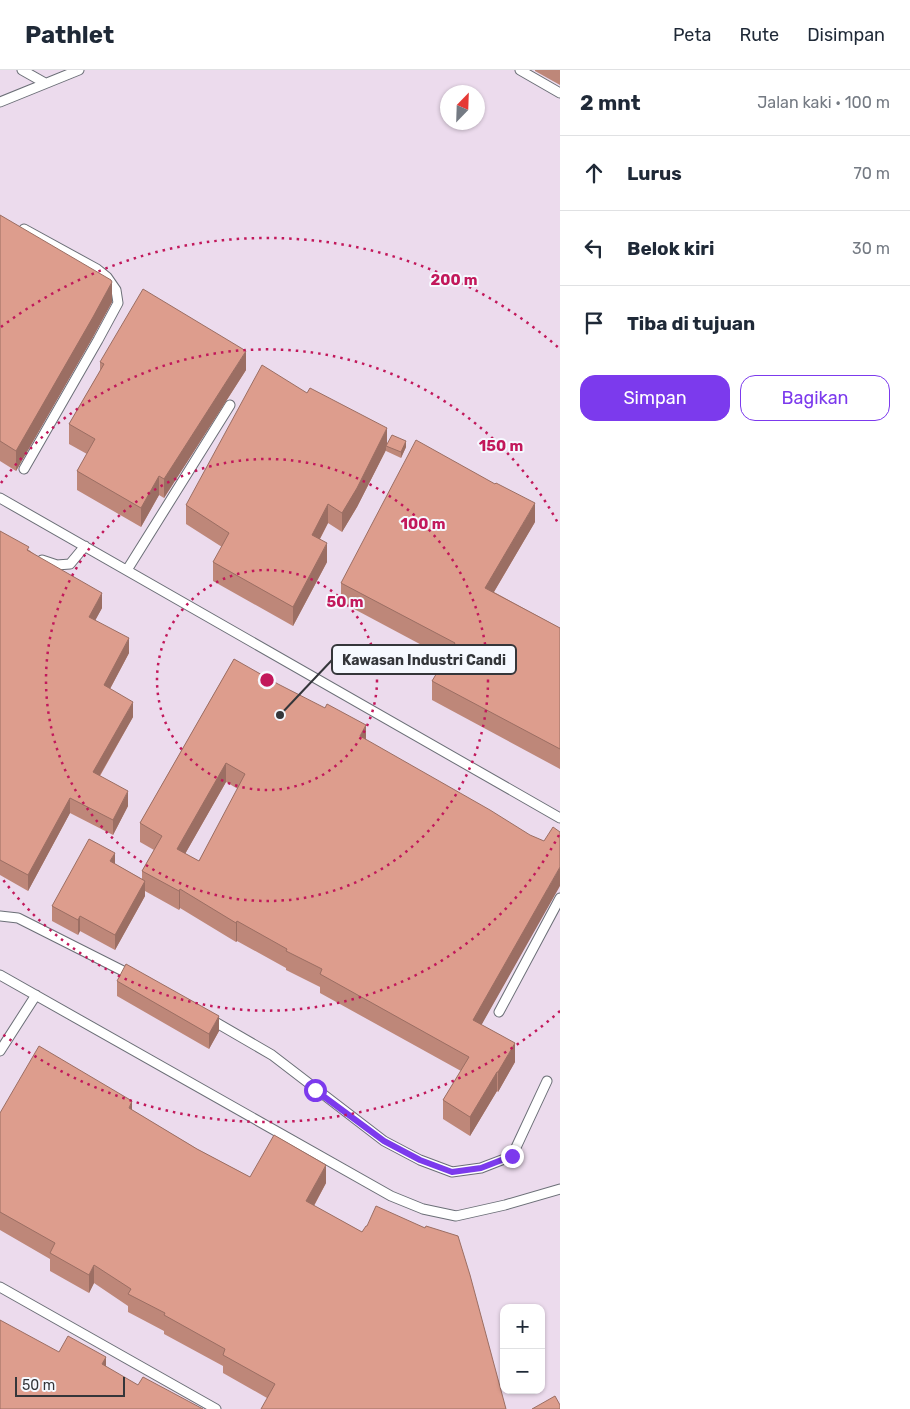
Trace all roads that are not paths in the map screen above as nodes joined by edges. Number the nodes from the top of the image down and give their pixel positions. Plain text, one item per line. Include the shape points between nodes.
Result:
1 (22, 70) edge
2 (79, 70) edge
3 (520, 70) edge
4 (45, 83) junction
5 (560, 93) edge
6 (0, 102) edge
7 (16, 225) edge
8 (230, 405) dead end
9 (24, 469) dead end
10 (0, 498) edge
11 (85, 546) junction
12 (30, 553) edge
13 (127, 570) junction
14 (560, 818) edge
15 (560, 898) edge
16 (0, 916) edge
17 (0, 975) edge
18 (145, 982) edge
19 (36, 995) junction
20 (499, 1012) dead end
21 (204, 1015) edge
22 (0, 1051) edge
23 (547, 1081) dead end
24 (560, 1189) edge
25 (0, 1287) edge
26 (216, 1409) edge

1 - 4 lane
2 - 4 lane
3 - 5 lane
4 - 6 lane
7 - 9 lane via 97,269 116,290 118,303
8 - 13 lane
10 - 11 lane
11 - 12 lane via 70,564 45,562
11 - 13 lane
13 - 14 lane
15 - 20 lane
16 - 18 lane via 18,918
17 - 19 lane
19 - 22 lane
19 - 24 lane via 391,1196 422,1209 456,1216
21 - 23 lane via 272,1055 384,1141 452,1172 481,1168 512,1156
25 - 26 lane

